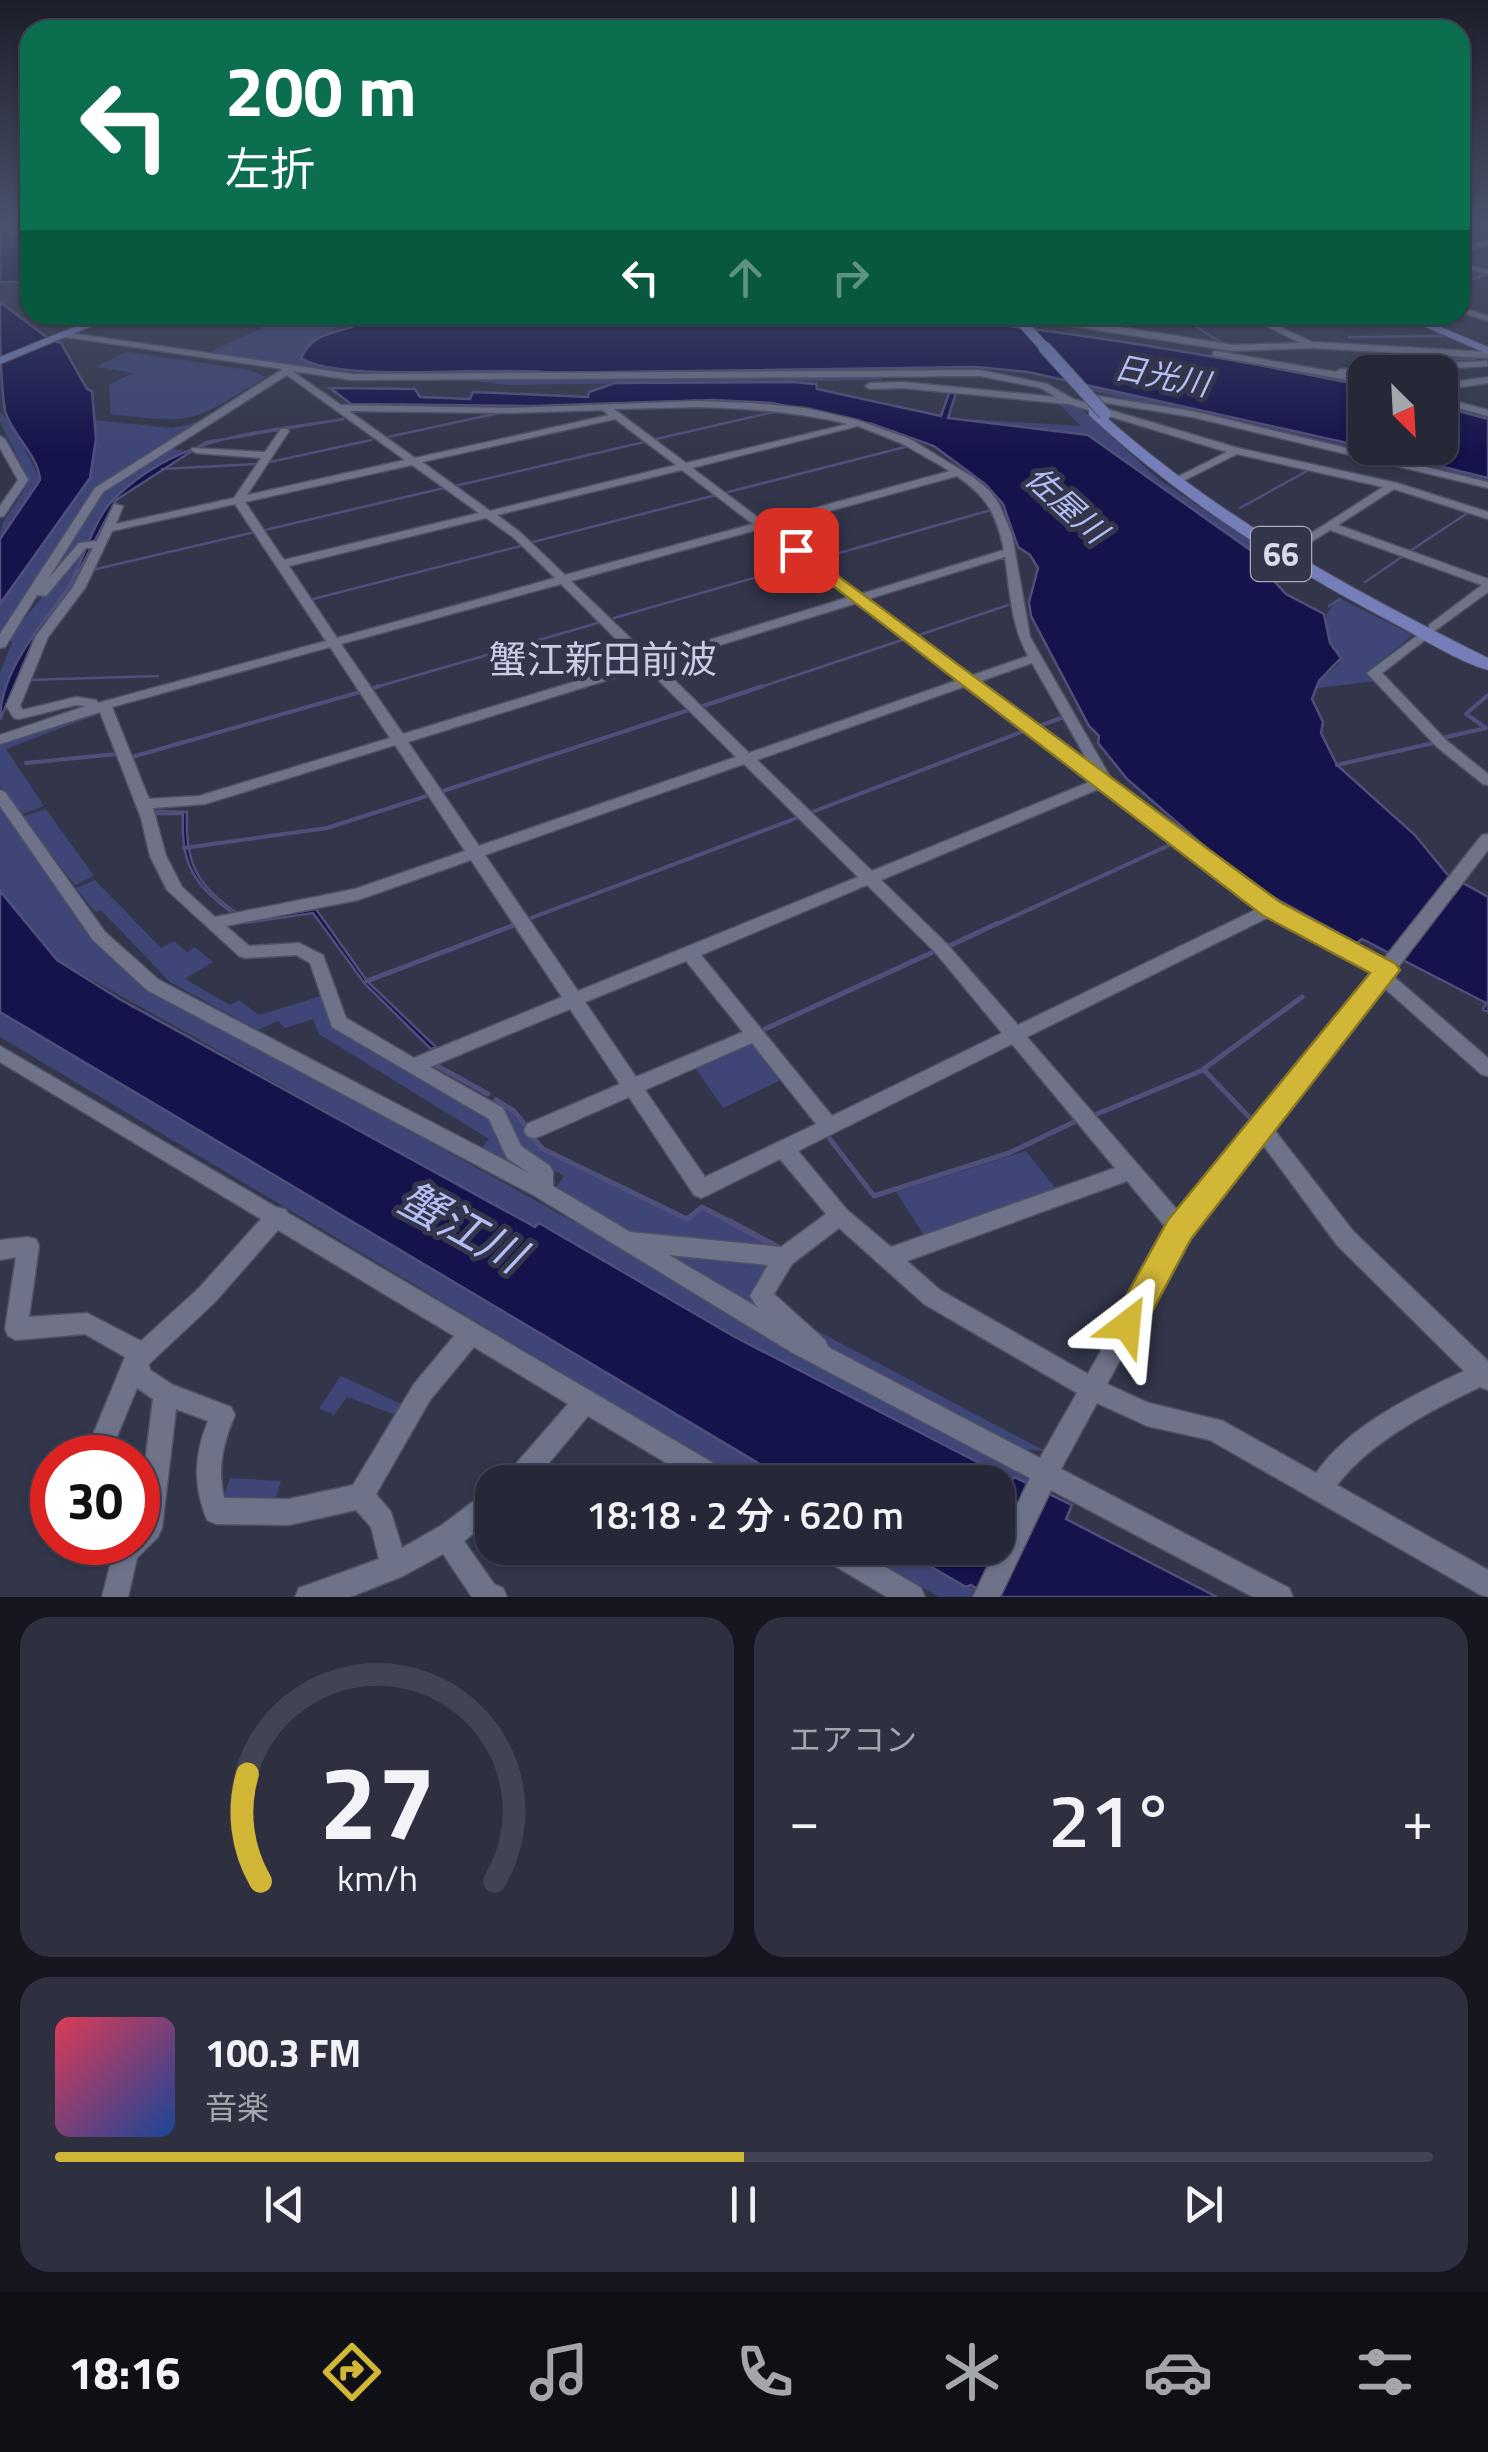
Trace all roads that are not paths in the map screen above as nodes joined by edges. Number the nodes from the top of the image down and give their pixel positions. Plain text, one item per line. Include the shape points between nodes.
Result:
1 (1488, 309) edge
2 (1470, 313) edge
3 (1474, 314) junction
4 (1488, 319) edge
5 (91, 325) edge
6 (1016, 325) edge
7 (1025, 325) edge
8 (1086, 325) edge
9 (1100, 325) edge
10 (1120, 325) edge
11 (1271, 325) edge
12 (1425, 325) edge
13 (1123, 328) junction
14 (69, 335) junction
15 (1312, 345) junction
16 (1352, 348) junction
17 (1488, 353) edge
18 (1356, 355) edge
19 (0, 361) edge
20 (1488, 364) edge
21 (1458, 365) edge
22 (1348, 370) edge
23 (287, 371) junction
24 (1332, 373) junction
25 (1348, 376) edge
26 (1488, 380) edge
27 (1459, 382) edge
28 (870, 386) dead end
29 (1061, 393) junction
30 (1070, 402) junction
31 (1458, 404) edge
32 (336, 408) junction
33 (606, 408) junction
34 (1106, 410) junction
35 (1488, 412) edge
36 (618, 416) junction
37 (858, 424) junction
38 (284, 432) dead end
39 (0, 439) edge
40 (196, 450) dead end
41 (1236, 451) junction
42 (268, 454) junction
43 (412, 462) junction
44 (684, 466) junction
45 (958, 472) junction
46 (1183, 478) junction
47 (1393, 485) junction
48 (1488, 485) edge
49 (238, 500) junction
50 (118, 506) dead end
51 (0, 514) edge
52 (488, 514) junction
53 (1488, 516) edge
54 (764, 526) junction
55 (1330, 526) junction
56 (108, 529) junction
57 (94, 544) junction
58 (1291, 550) junction
59 (1009, 552) junction
60 (280, 564) junction
61 (564, 580) junction
62 (1488, 584) edge
63 (860, 598) junction
64 (15, 618) junction
65 (1429, 631) junction
66 (0, 643) edge
67 (333, 643) junction
68 (1488, 656) edge
69 (0, 658) edge
70 (1034, 658) junction
71 (648, 663) junction
72 (1488, 666) edge
73 (970, 681) junction
74 (7, 707) edge
75 (100, 707) junction
76 (0, 740) edge
77 (399, 740) junction
78 (747, 760) junction
79 (1488, 780) edge
80 (1106, 781) junction
81 (0, 795) edge
82 (144, 804) junction
83 (1488, 839) edge
84 (477, 855) junction
85 (869, 878) junction
86 (1271, 908) junction
87 (230, 919) junction
88 (688, 952) junction
89 (1388, 968) junction
90 (572, 999) junction
91 (754, 1034) junction
92 (1015, 1036) junction
93 (0, 1053) edge
94 (413, 1066) junction
95 (1488, 1069) edge
96 (633, 1088) junction
97 (829, 1126) junction
98 (1260, 1126) junction
99 (534, 1130) dead end
100 (783, 1148) junction
101 (1130, 1171) junction
102 (542, 1190) junction
103 (278, 1215) junction
104 (840, 1216) junction
105 (1180, 1230) junction
106 (625, 1240) junction
107 (0, 1250) edge
108 (784, 1257) junction
109 (888, 1258) junction
110 (471, 1333) junction
111 (136, 1361) junction
112 (831, 1361) junction
113 (1487, 1375) edge
114 (1092, 1389) junction
115 (166, 1394) junction
116 (586, 1401) junction
117 (105, 1435) edge
118 (160, 1444) edge
119 (531, 1465) edge
120 (693, 1465) edge
121 (1044, 1478) junction
122 (1319, 1490) junction
123 (362, 1496) junction
124 (475, 1518) edge
125 (448, 1540) junction
126 (122, 1565) edge
127 (858, 1565) edge
128 (394, 1566) junction
129 (1488, 1585) edge
130 (115, 1597) edge
131 (308, 1597) edge
132 (494, 1597) edge
133 (912, 1597) edge
134 (986, 1597) edge
135 (1280, 1597) edge

1 - 3 street
2 - 3 street
3 - 4 street
5 - 14 main road
6 - 34 main road, 66, bridge
7 - 34 main road, 66, bridge
8 - 24 street
9 - 13 street
10 - 13 street
11 - 15 street
12 - 17 main road
13 - 15 street via 1233,348
14 - 19 main road
14 - 23 street
15 - 16 street
16 - 17 street
16 - 18 street
20 - 21 street
22 - 24 street
23 - 29 street via 352,378 980,373
23 - 32 street
23 - 64 street via 99,490
24 - 25 street
26 - 27 street
28 - 30 street
29 - 30 street
29 - 34 street
30 - 34 street
31 - 35 street
32 - 33 street
32 - 43 street
33 - 36 street
33 - 37 street via 747,404
34 - 41 street
34 - 46 main road, 66
34 - 48 street via 1211,418
34 - 65 main road, 66 via 1158,470 1234,525
36 - 43 street
36 - 44 street
37 - 44 street
37 - 45 street via 926,448
38 - 42 street
39 - 51 street via 23,480
40 - 42 street
41 - 46 street
41 - 47 street
42 - 49 street
43 - 49 street
43 - 52 street
44 - 52 street
44 - 54 street
45 - 54 street
45 - 59 street via 993,501
46 - 58 main road, 66
47 - 53 street
47 - 55 street
49 - 56 street
49 - 60 street
50 - 56 street
52 - 60 street
52 - 61 street
54 - 61 street
54 - 63 street
55 - 58 street
55 - 62 street
56 - 57 street
57 - 64 street
57 - 74 street via 80,588 42,636
58 - 65 main road, 66
59 - 63 street
59 - 70 street via 1016,612
60 - 67 street
61 - 67 street
61 - 71 street
62 - 65 street
63 - 71 street
63 - 73 street
64 - 66 street
65 - 68 main road, 66
65 - 72 main road, 66
65 - 79 street via 1374,673 1442,744
66 - 69 street
67 - 75 street
67 - 77 street
70 - 73 street
70 - 80 street
71 - 77 street
71 - 78 street
73 - 78 street
73 - 80 street
74 - 75 street via 20,715 76,700
75 - 76 street
75 - 82 street
77 - 82 street via 200,801
77 - 84 street
78 - 84 street
78 - 85 street
80 - 85 street
80 - 86 street
81 - 102 street via 99,936 153,984
82 - 87 street via 175,890
83 - 89 street
84 - 87 street via 344,898
84 - 90 street
85 - 88 street
85 - 92 street
86 - 89 street
86 - 92 street
87 - 94 street via 245,952 299,949 317,958 338,1022
88 - 90 street
88 - 91 street
89 - 95 street
89 - 98 street
90 - 94 street
90 - 96 street
91 - 96 street
91 - 97 street
92 - 97 street
92 - 101 street
93 - 103 street
94 - 102 street via 496,1114 514,1152 543,1172
96 - 99 street
96 - 100 street via 701,1188
97 - 100 street
98 - 105 street
98 - 113 street via 1345,1238
100 - 104 street
101 - 105 street
101 - 109 street
102 - 106 street
103 - 110 street
103 - 111 street via 207,1296
104 - 108 street
104 - 109 street
105 - 114 street
106 - 108 street
106 - 112 street
107 - 111 street via 28,1246 16,1330 87,1323 136,1350
108 - 112 street via 761,1296
109 - 114 street via 932,1297
110 - 116 street
110 - 123 street via 422,1392
111 - 115 street via 140,1376
111 - 117 street
112 - 121 street
113 - 122 street via 1412,1411 1331,1469
114 - 121 street
114 - 122 street via 1147,1414 1214,1429
115 - 118 street
115 - 123 street via 223,1415 206,1486 216,1511 289,1512
116 - 119 street
116 - 120 street
121 - 134 street
121 - 135 street
122 - 129 street
123 - 128 street via 382,1521
124 - 125 street
125 - 128 street
125 - 132 street
126 - 130 street
127 - 133 street
128 - 131 street

